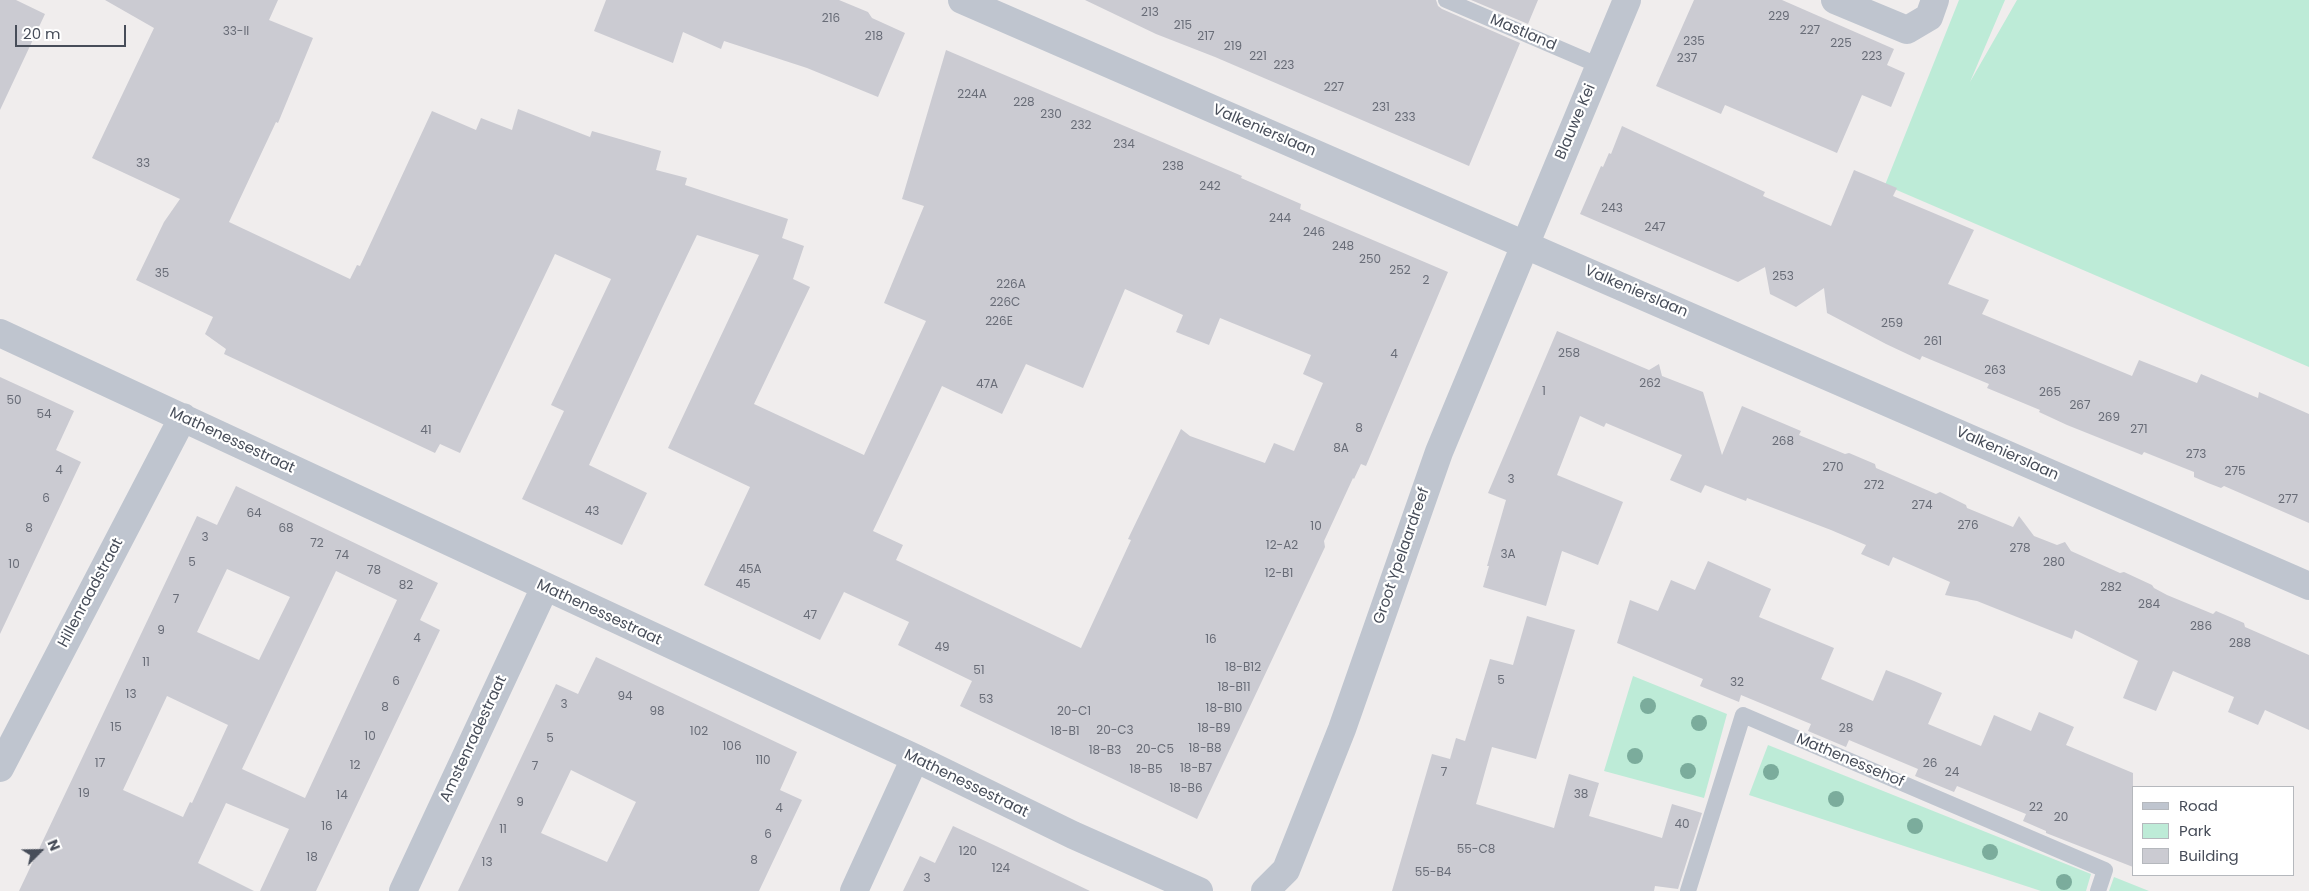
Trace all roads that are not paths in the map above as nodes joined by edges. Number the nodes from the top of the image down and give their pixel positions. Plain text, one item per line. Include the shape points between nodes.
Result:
1 (962, 0) edge
2 (1446, 0) edge
3 (1627, 0) edge
4 (1836, 0) edge
5 (1935, 0) edge
6 (1600, 66) junction
7 (1525, 244) junction
8 (0, 333) edge
9 (183, 417) junction
10 (2309, 586) edge
11 (545, 587) junction
12 (915, 758) junction
13 (0, 768) edge
14 (1289, 880) edge
15 (402, 891) edge
16 (854, 891) edge
17 (1199, 891) edge
18 (1265, 891) edge
19 (1688, 891) edge
20 (2098, 891) edge

1 - 7 street, Valkenierslaan
2 - 6 lane, Mastland
3 - 6 street, Blauwe Kei
4 - 5 street via 1908,30 1929,17
6 - 7 street, Blauwe Kei
7 - 10 street, Valkenierslaan
7 - 14 street, Groot Ypelaardreef via 1439,452
8 - 9 street, Mathenessestraat
9 - 11 street, Mathenessestraat
9 - 13 street, Hillenraadstraat
11 - 12 street, Mathenessestraat
11 - 15 street, Amstenradestraat
12 - 16 street
12 - 17 street, Mathenessestraat via 1073,835
14 - 18 street, Groot Ypelaardreef
19 - 20 lane, Mathenessehof via 1743,715 2105,870

